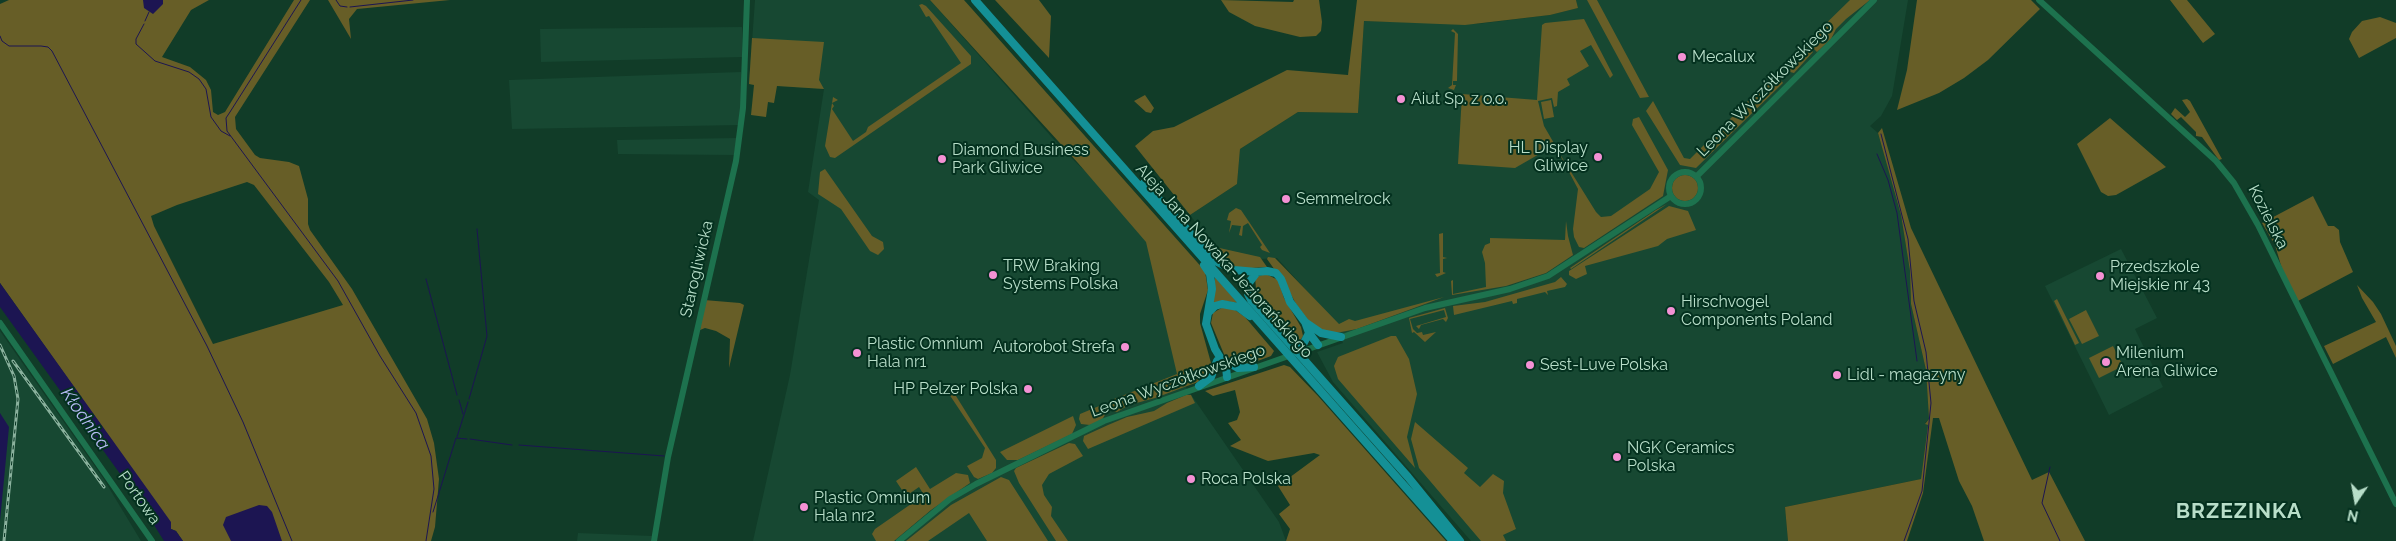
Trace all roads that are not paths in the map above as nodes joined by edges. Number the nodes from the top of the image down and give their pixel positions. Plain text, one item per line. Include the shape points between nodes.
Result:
1 (747, 0) edge
2 (975, 0) edge
3 (1874, 0) edge
4 (2039, 0) edge
5 (1096, 137) junction
6 (1697, 176) junction
7 (1671, 196) junction
8 (1193, 246) junction
9 (1257, 272) junction
10 (1207, 313) junction
11 (0, 322) edge
12 (1268, 332) junction
13 (1312, 332) junction
14 (1341, 337) junction
15 (1318, 345) junction
16 (1299, 352) junction
17 (1220, 361) junction
18 (1254, 367) junction
19 (1226, 377) junction
20 (1199, 386) junction
21 (2396, 504) edge
22 (152, 541) edge
23 (654, 541) edge
24 (898, 541) edge
25 (1453, 541) edge
26 (1460, 541) edge

1 - 23 street, Starogliwicka via 742,116 736,161 668,458
2 - 5 main road, Aleja Jana Nowaka-Jeziorańskiego
3 - 6 street, Leona Wyczółkowskiego
4 - 21 street, Kozielska via 2216,161 2234,183 2258,225
5 - 8 main road, Aleja Jana Nowaka-Jeziorańskiego
5 - 9 main road via 1114,152 1217,262 1234,270
6 - 7 street via 1689,172 1677,174 1670,183
6 - 7 street via 1701,189 1694,201 1680,204
7 - 14 street, Leona Wyczółkowskiego via 1548,276 1440,303
8 - 10 main road via 1212,281
8 - 12 main road, Aleja Jana Nowaka-Jeziorańskiego
9 - 13 main road via 1267,270 1279,276 1288,299
9 - 26 main road via 1248,284 1251,300 1408,477
10 - 12 main road via 1215,306 1230,304 1247,313
10 - 17 main road via 1206,324
11 - 22 street, Portowa
12 - 25 main road, Aleja Jana Nowaka-Jeziorańskiego
13 - 14 main road
13 - 15 main road
13 - 16 main road
14 - 15 street, Leona Wyczółkowskiego
15 - 16 street, Leona Wyczółkowskiego
16 - 18 street, Leona Wyczółkowskiego
17 - 18 main road via 1238,368
17 - 19 main road via 1227,372
17 - 20 main road via 1211,377
18 - 19 street, Leona Wyczółkowskiego
19 - 20 street, Leona Wyczółkowskiego
20 - 24 street, Leona Wyczółkowskiego via 1104,421 987,478 950,499

